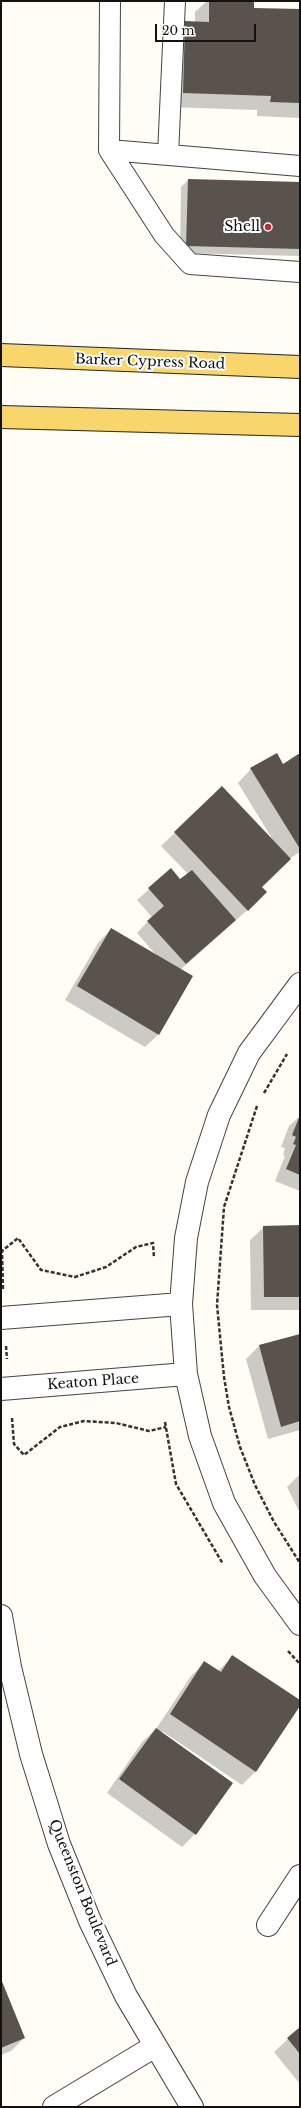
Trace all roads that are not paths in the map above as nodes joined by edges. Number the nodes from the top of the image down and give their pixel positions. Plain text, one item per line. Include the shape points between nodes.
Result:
1 (110, 1) edge
2 (174, 1) edge
3 (109, 150) junction
4 (168, 155) junction
5 (300, 166) edge
6 (300, 272) edge
7 (1, 355) edge
8 (300, 367) edge
9 (1, 417) edge
10 (300, 425) edge
11 (300, 984) edge
12 (181, 1304) junction
13 (1, 1318) edge
14 (186, 1374) junction
15 (1, 1389) edge
16 (1, 1616) edge
17 (300, 1624) edge
18 (300, 1876) edge
19 (268, 1925) dead end
20 (155, 2046) junction
21 (54, 2107) edge
22 (192, 2107) edge

1 - 3 lane
2 - 4 lane
3 - 4 lane
3 - 6 lane via 164,235 190,264
4 - 5 lane
7 - 8 main road, Barker Cypress Road
9 - 10 main road
11 - 12 street via 249,1053 219,1115 197,1182 186,1238
12 - 13 street
12 - 14 street
14 - 15 street, Keaton Place
14 - 17 street via 200,1436 224,1502 265,1576
16 - 20 street, Queenston Boulevard via 10,1667 31,1754 59,1844 90,1921 126,1996
18 - 19 street
20 - 21 street
20 - 22 street, Queenston Boulevard

